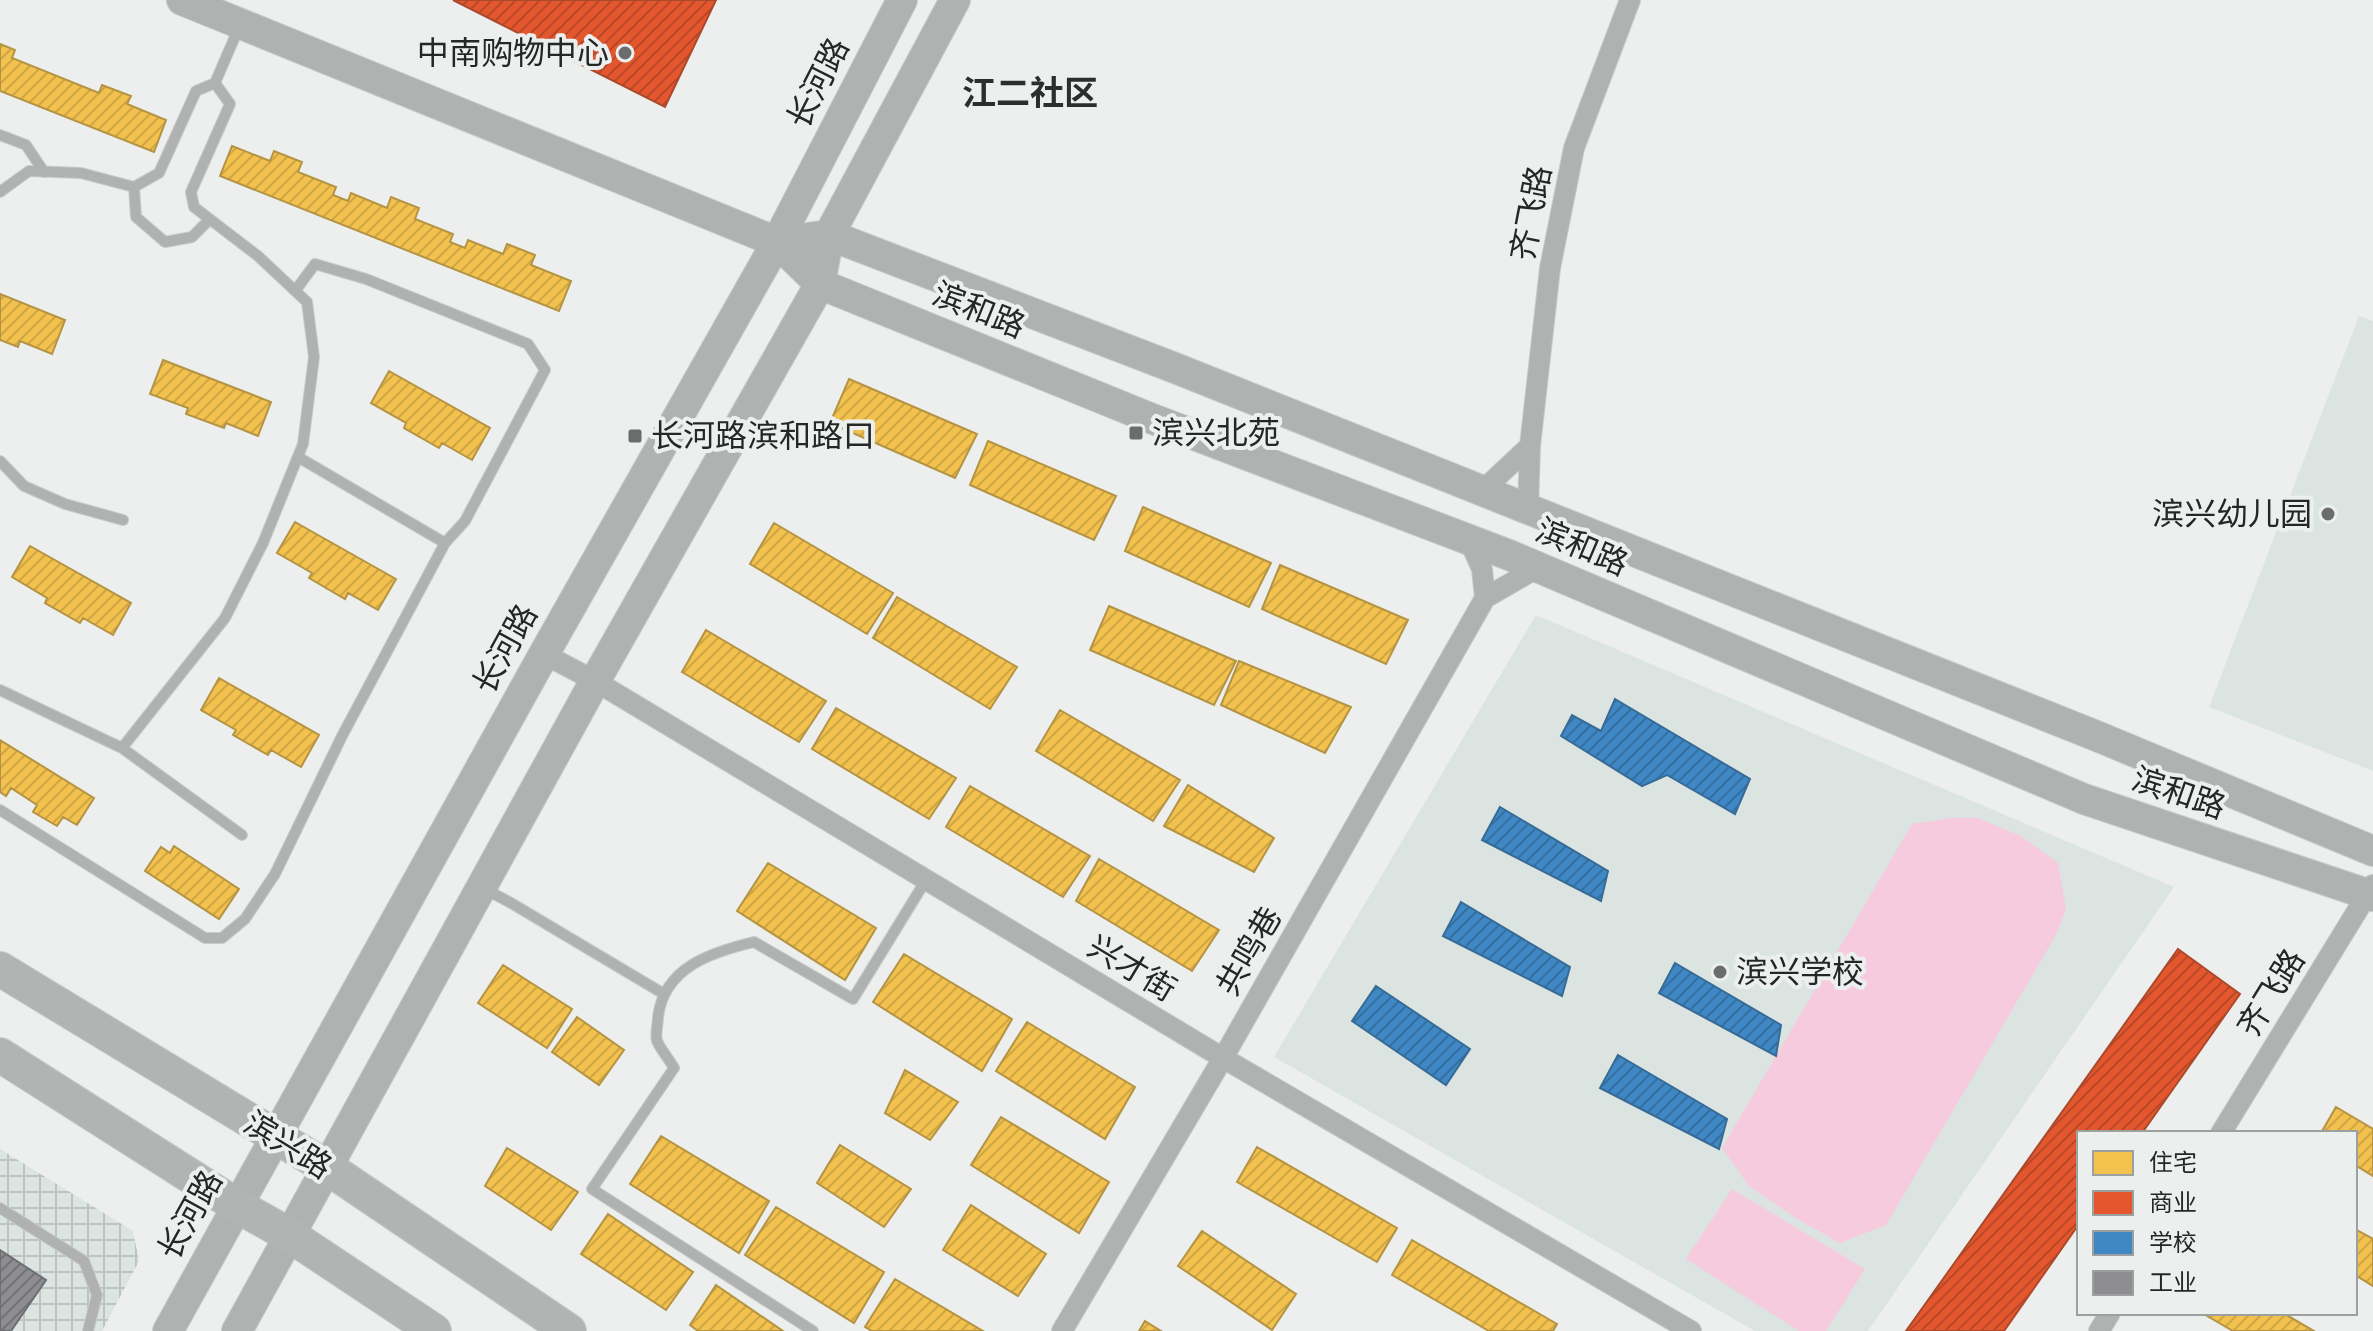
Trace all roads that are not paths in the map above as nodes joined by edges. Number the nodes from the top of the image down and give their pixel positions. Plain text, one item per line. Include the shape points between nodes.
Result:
1 (182, 0) edge
2 (902, 0) edge
3 (955, 0) edge
4 (1630, 0) edge
5 (240, 24) junction
6 (215, 83) junction
7 (0, 135) edge
8 (44, 172) junction
9 (134, 187) junction
10 (0, 192) edge
11 (209, 220) junction
12 (829, 235) junction
13 (777, 242) junction
14 (820, 284) junction
15 (295, 291) junction
16 (1530, 446) junction
17 (298, 457) junction
18 (0, 461) edge
19 (1482, 491) junction
20 (1528, 510) junction
21 (123, 520) dead end
22 (1469, 540) junction
23 (445, 543) junction
24 (1537, 568) junction
25 (1485, 598) junction
26 (544, 654) junction
27 (595, 681) junction
28 (0, 690) edge
29 (122, 748) junction
30 (0, 810) edge
31 (242, 835) dead end
32 (2373, 851) edge
33 (926, 880) junction
34 (482, 888) junction
35 (2371, 892) edge
36 (0, 969) edge
37 (664, 994) junction
38 (0, 1055) edge
39 (1223, 1058) junction
40 (2222, 1131) edge
41 (275, 1136) junction
42 (328, 1168) junction
43 (236, 1205) junction
44 (0, 1208) edge
45 (291, 1236) junction
46 (88, 1331) edge
47 (168, 1331) edge
48 (237, 1331) edge
49 (434, 1331) edge
50 (569, 1331) edge
51 (813, 1331) edge
52 (1062, 1331) edge
53 (1691, 1331) edge

1 - 5 main road, 滨和路
2 - 13 main road, 长河路
3 - 12 main road
4 - 16 street, 齐飞路 via 1574,148 1550,268
5 - 6 lane
5 - 13 main road, 滨和路
6 - 9 lane via 196,91 159,173
6 - 11 lane via 230,104 191,192 194,207
7 - 8 lane via 26,145
8 - 9 lane via 81,173
8 - 10 lane via 29,171
9 - 11 lane via 136,217 165,242 192,237
11 - 15 lane
12 - 13 main road, 滨和路
12 - 14 main road
12 - 19 main road, 滨和路
13 - 14 main road, 滨和路
13 - 26 main road, 长河路
14 - 22 main road, 滨和路
14 - 27 main road
15 - 17 lane via 307,302 314,357
15 - 23 lane via 315,264 366,279 528,344 545,370 465,521
16 - 19 street
16 - 20 street, 齐飞路
17 - 23 lane
17 - 29 lane via 225,618
18 - 21 lane via 24,486
19 - 20 main road, 滨和路
20 - 32 main road, 滨和路
22 - 24 main road, 滨和路
22 - 25 street via 1482,569
23 - 30 lane via 275,874 245,919 222,938 205,938
24 - 25 street
24 - 35 main road, 滨和路 via 2084,799
25 - 39 street, 共鸣巷
26 - 27 street, 兴才街
26 - 41 main road, 长河路
27 - 33 street, 兴才街
27 - 34 main road
28 - 29 lane
29 - 31 lane
33 - 37 lane via 853,999 754,942 699,961 675,976
33 - 39 street, 兴才街
34 - 37 lane
34 - 42 main road
35 - 40 street, 齐飞路
36 - 41 main road, 滨兴路
37 - 51 lane via 656,1039 674,1068 592,1189
38 - 43 main road
39 - 52 street, 共鸣巷
39 - 53 street, 兴才街
41 - 42 main road, 滨兴路
41 - 43 main road, 长河路
42 - 45 main road
42 - 50 main road, 滨兴路
43 - 45 main road
43 - 47 main road, 长河路
44 - 46 lane via 84,1261 97,1295
45 - 48 main road
45 - 49 main road

